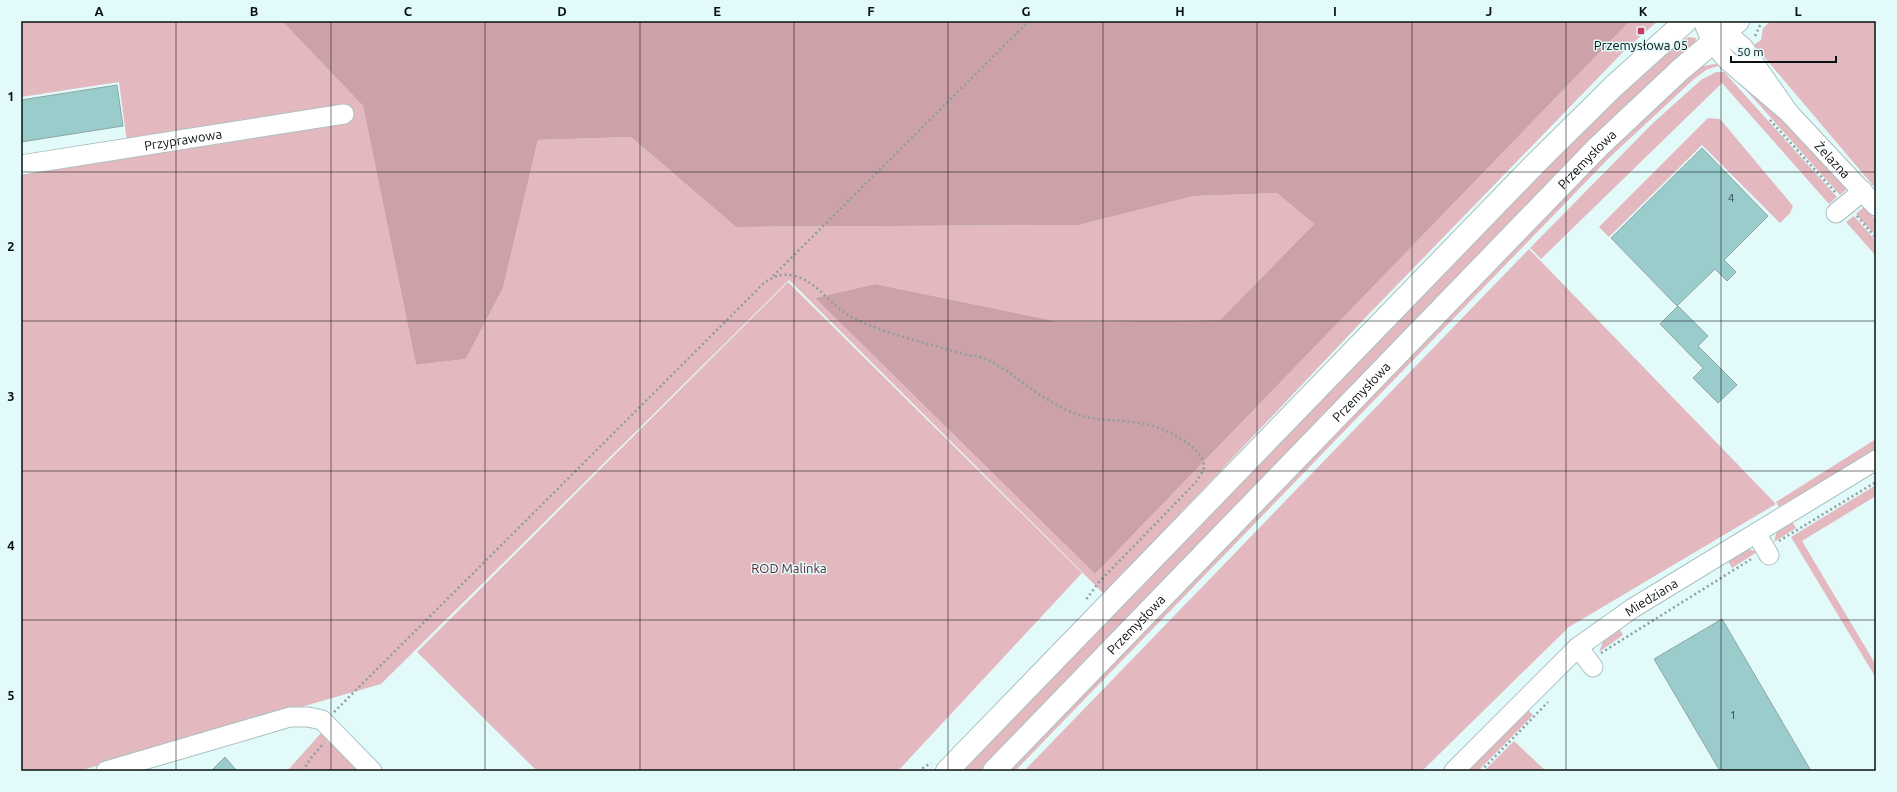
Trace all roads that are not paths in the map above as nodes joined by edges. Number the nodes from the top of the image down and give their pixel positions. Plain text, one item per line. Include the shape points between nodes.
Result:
1 (1686, 21) edge
2 (1703, 21) edge
3 (1722, 29) edge
4 (344, 114) dead end
5 (21, 165) edge
6 (1863, 191) junction
7 (1876, 206) edge
8 (1841, 209) road end
9 (1876, 460) edge
10 (1756, 533) junction
11 (1768, 552) road end
12 (1578, 646) junction
13 (1591, 665) road end
14 (942, 765) edge
15 (106, 771) edge
16 (372, 771) edge
17 (994, 771) edge
18 (1454, 771) edge

1 - 14 main road via 1614,86 1535,164
2 - 3 street, Żelazna
3 - 6 street, Żelazna via 1728,61 1790,113
3 - 17 main road, Przemysłowa via 1598,147
4 - 5 street, Przyprawowa
6 - 7 street, Żelazna
6 - 8 street
9 - 10 street, Miedziana
10 - 11 street
10 - 12 street, Miedziana via 1633,608
12 - 13 street
12 - 18 street, Miedziana
15 - 16 street via 290,717 308,716 329,727

